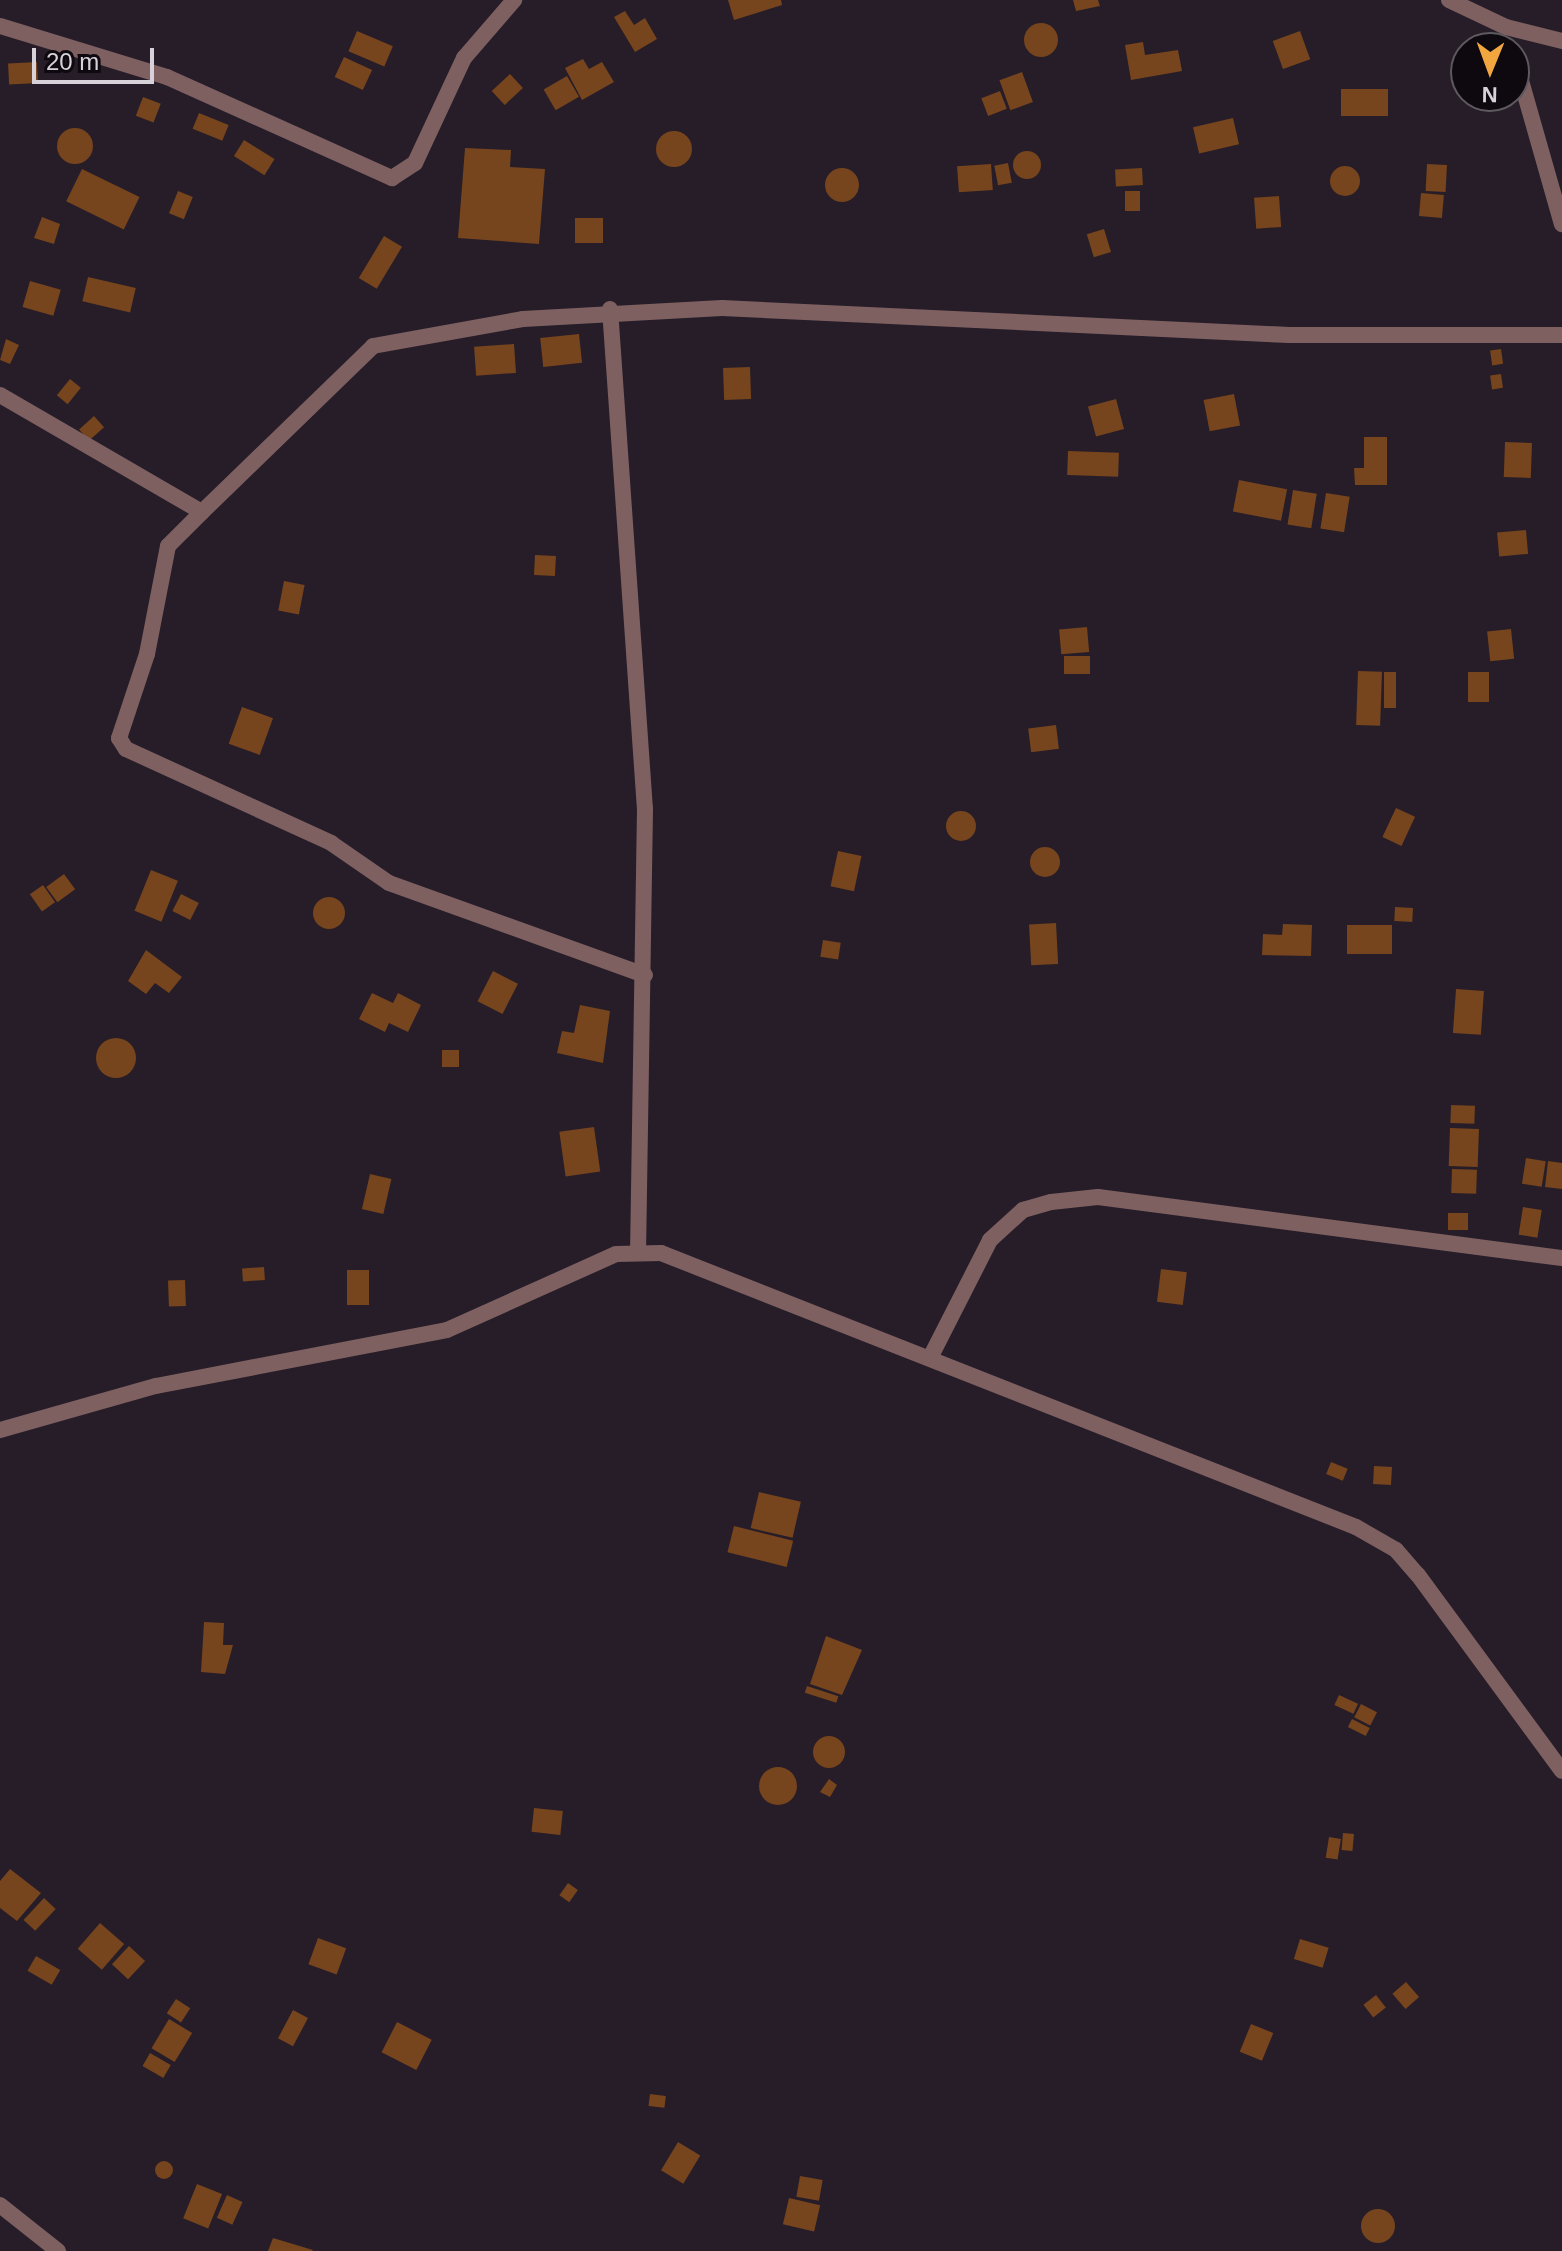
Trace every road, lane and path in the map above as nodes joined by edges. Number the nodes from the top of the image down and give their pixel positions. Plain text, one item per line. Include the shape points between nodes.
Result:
1 (514, 0) edge
2 (1449, 0) edge
3 (0, 26) edge
4 (1506, 27) junction
5 (1507, 32) edge
6 (1562, 41) edge
7 (1530, 112) edge
8 (1562, 224) edge
9 (610, 309) junction
10 (1562, 335) edge
11 (0, 395) edge
12 (202, 512) junction
13 (645, 975) junction
14 (638, 1250) junction
15 (1562, 1258) edge
16 (931, 1356) junction
17 (0, 1430) edge
18 (1562, 1771) edge
19 (0, 2205) edge
20 (58, 2251) edge

1 - 3 street via 464,58 415,163 392,178 167,77
2 - 4 street
4 - 5 street
4 - 6 street
7 - 8 street
9 - 10 street via 738,309 1289,335
9 - 12 street via 373,346
9 - 13 street via 645,809
11 - 12 street
12 - 13 street via 168,546 147,654 119,738 126,749 331,843 389,883
13 - 14 street
14 - 16 street via 775,1294
14 - 17 street via 447,1330 156,1386
15 - 16 street via 1098,1197 1051,1202 1023,1210 990,1240
16 - 18 street via 1356,1527 1396,1550
19 - 20 street

